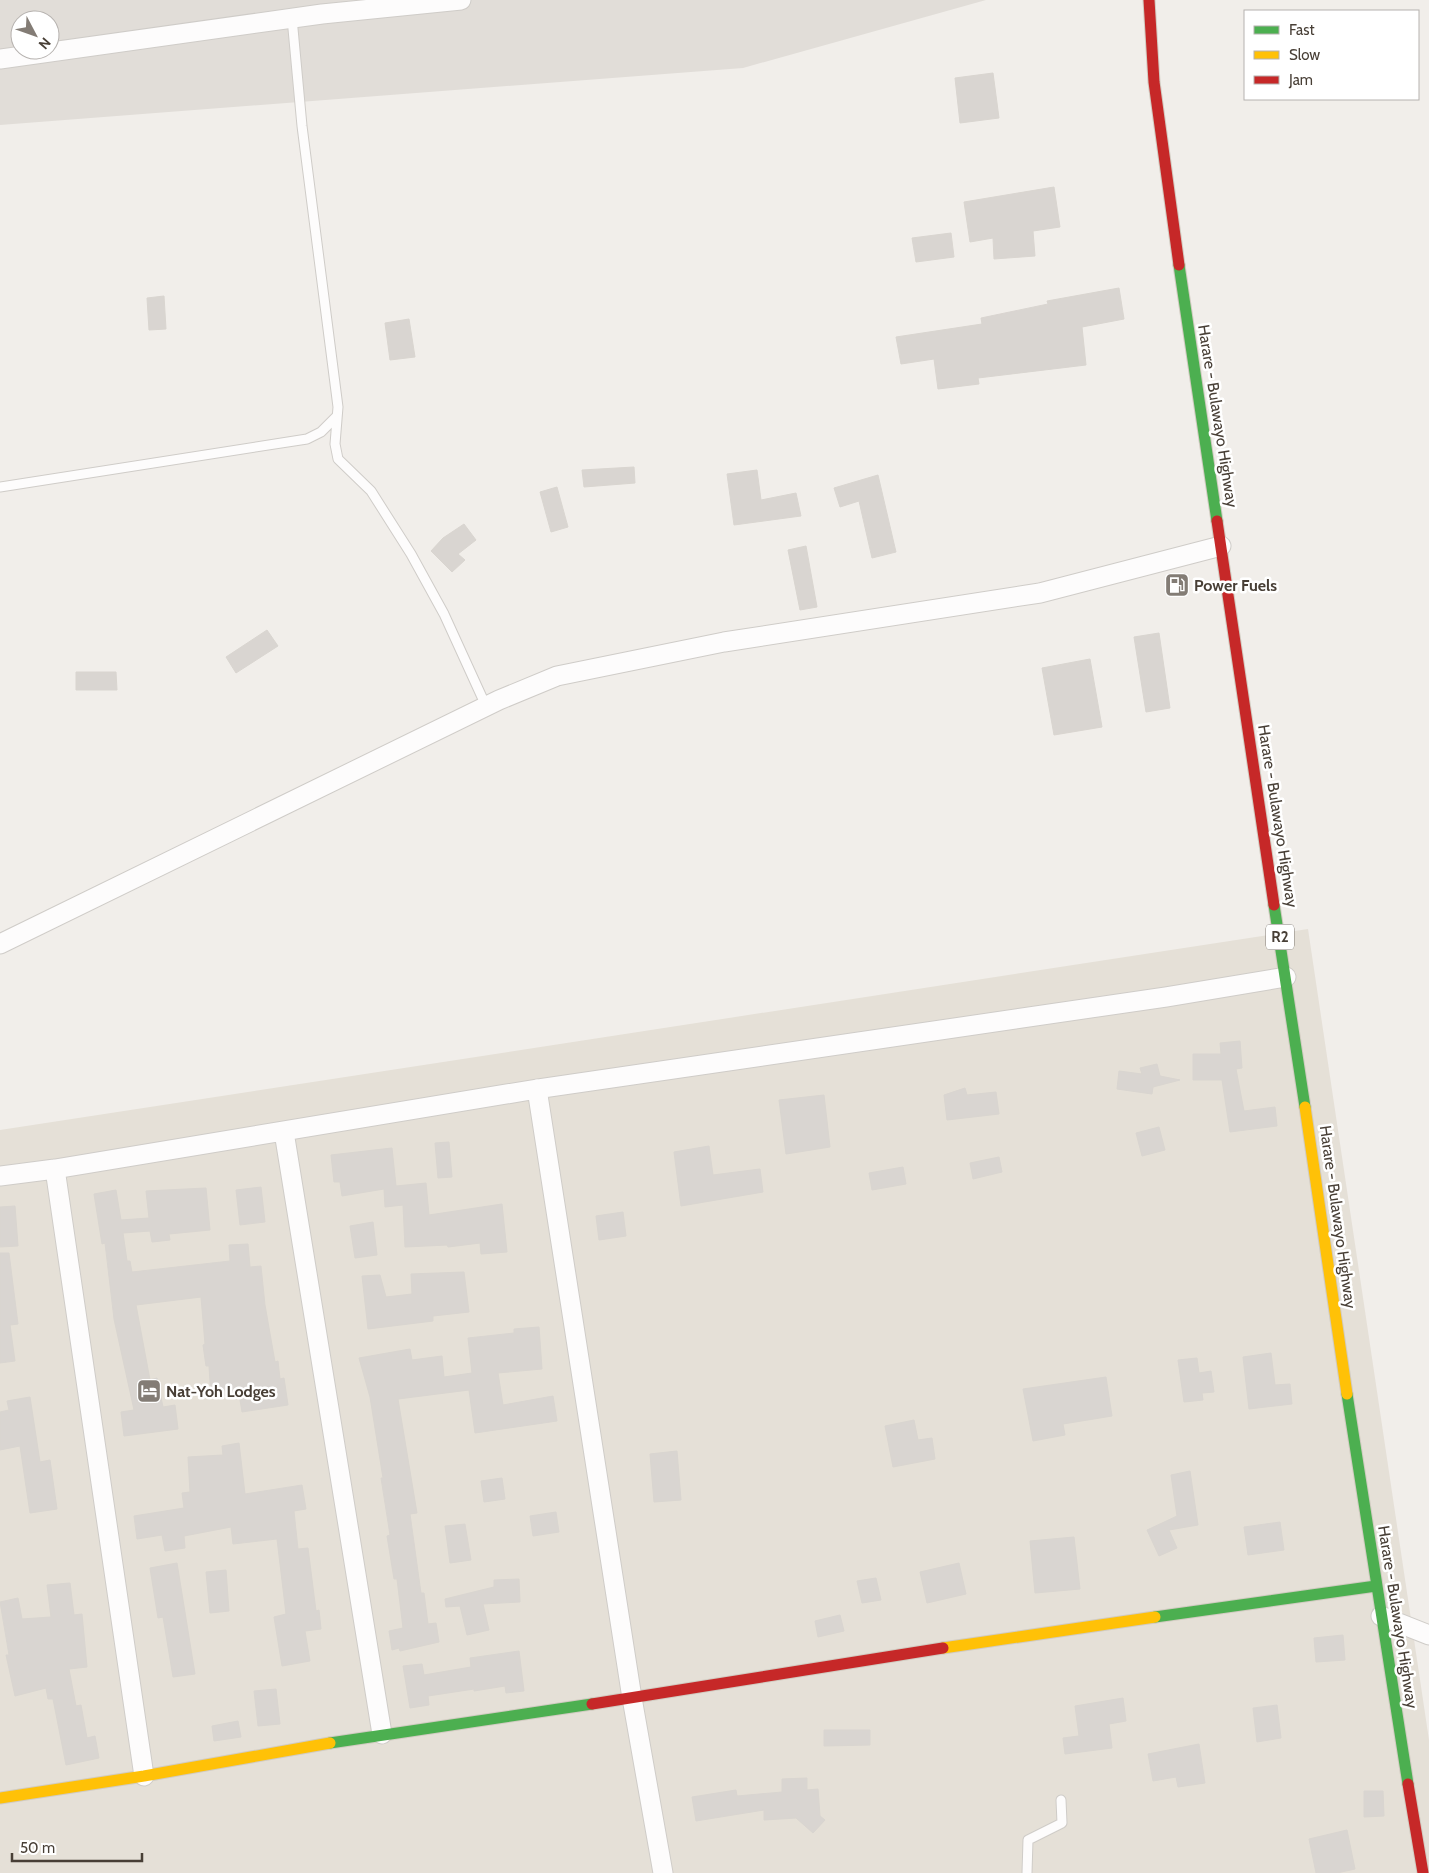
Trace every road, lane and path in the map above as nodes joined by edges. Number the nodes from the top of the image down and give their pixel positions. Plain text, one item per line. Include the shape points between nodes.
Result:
1 (461, 0) edge
2 (1149, 0) edge
3 (321, 7) edge
4 (292, 18) junction
5 (0, 59) edge
6 (338, 416) junction
7 (0, 487) edge
8 (1221, 546) junction
9 (486, 706) junction
10 (0, 944) edge
11 (1286, 977) junction
12 (537, 1089) junction
13 (284, 1132) junction
14 (55, 1169) junction
15 (0, 1176) edge
16 (1376, 1586) junction
17 (1381, 1616) junction
18 (1429, 1635) edge
19 (632, 1698) junction
20 (382, 1734) junction
21 (144, 1776) junction
22 (0, 1798) edge
23 (1062, 1800) dead end
24 (1424, 1855) edge
25 (663, 1873) edge
26 (1027, 1873) edge
27 (1423, 1873) edge

1 - 3 street
2 - 8 main road, Harare - Bulawayo Highway / R2 via 1154,82 1169,200
3 - 4 street
4 - 5 street
4 - 6 lane
6 - 7 lane via 321,432 307,438
6 - 9 lane via 334,444 338,460 371,492 411,554 444,614
8 - 9 street via 1040,593 724,642 558,676
8 - 11 main road, Harare - Bulawayo Highway / R2
9 - 10 street
11 - 12 street
11 - 16 main road, Harare - Bulawayo Highway / R2
12 - 13 street
12 - 19 street
13 - 14 street
13 - 20 street
14 - 15 street
14 - 21 street
16 - 17 main road, Harare - Bulawayo Highway / R2
16 - 19 main road via 998,1639
17 - 18 street
17 - 24 main road, Harare - Bulawayo Highway / R2
19 - 20 main road
19 - 25 street
20 - 21 main road
21 - 22 main road
23 - 26 lane via 1062,1823 1028,1840
24 - 27 main road, Harare - Bulawayo Highway / R2

